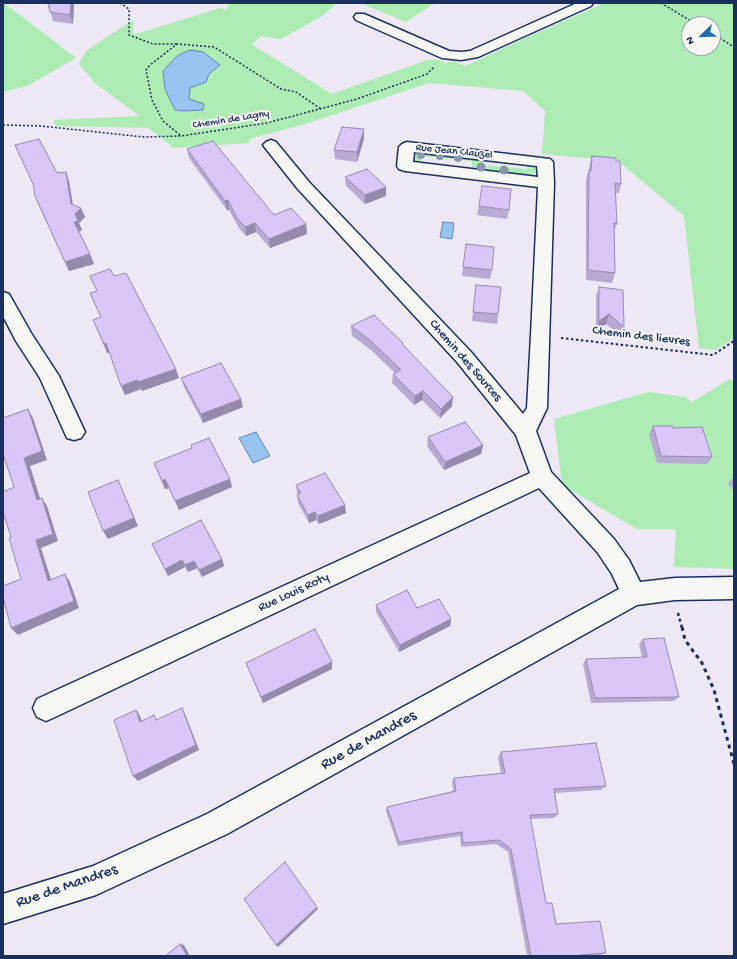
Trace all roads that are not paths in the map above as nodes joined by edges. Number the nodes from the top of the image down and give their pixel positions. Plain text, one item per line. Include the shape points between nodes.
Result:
1 (587, 3) edge
2 (360, 17) dead end
3 (271, 145) dead end
4 (546, 183) junction
5 (3, 298) edge
6 (525, 431) junction
7 (74, 432) dead end
8 (542, 477) junction
9 (734, 588) edge
10 (633, 594) junction
11 (46, 708) dead end
12 (3, 909) edge

1 - 2 street via 473,54 461,56 447,54
3 - 6 street, Chemin des Sources via 303,185 464,357
4 - 4 street, Rue Jean Clauzel via 545,162 407,147 405,166
4 - 6 street, Rue Jean Clauzel via 537,408
5 - 7 street via 23,336 49,376
6 - 8 street, Chemin des Sources
8 - 10 street, Chemin des Sources via 606,546 621,567
8 - 11 street, Rue Louis Roty
9 - 10 street, Rue de Mandres via 675,589
10 - 12 street, Rue de Mandres via 217,824 96,880

